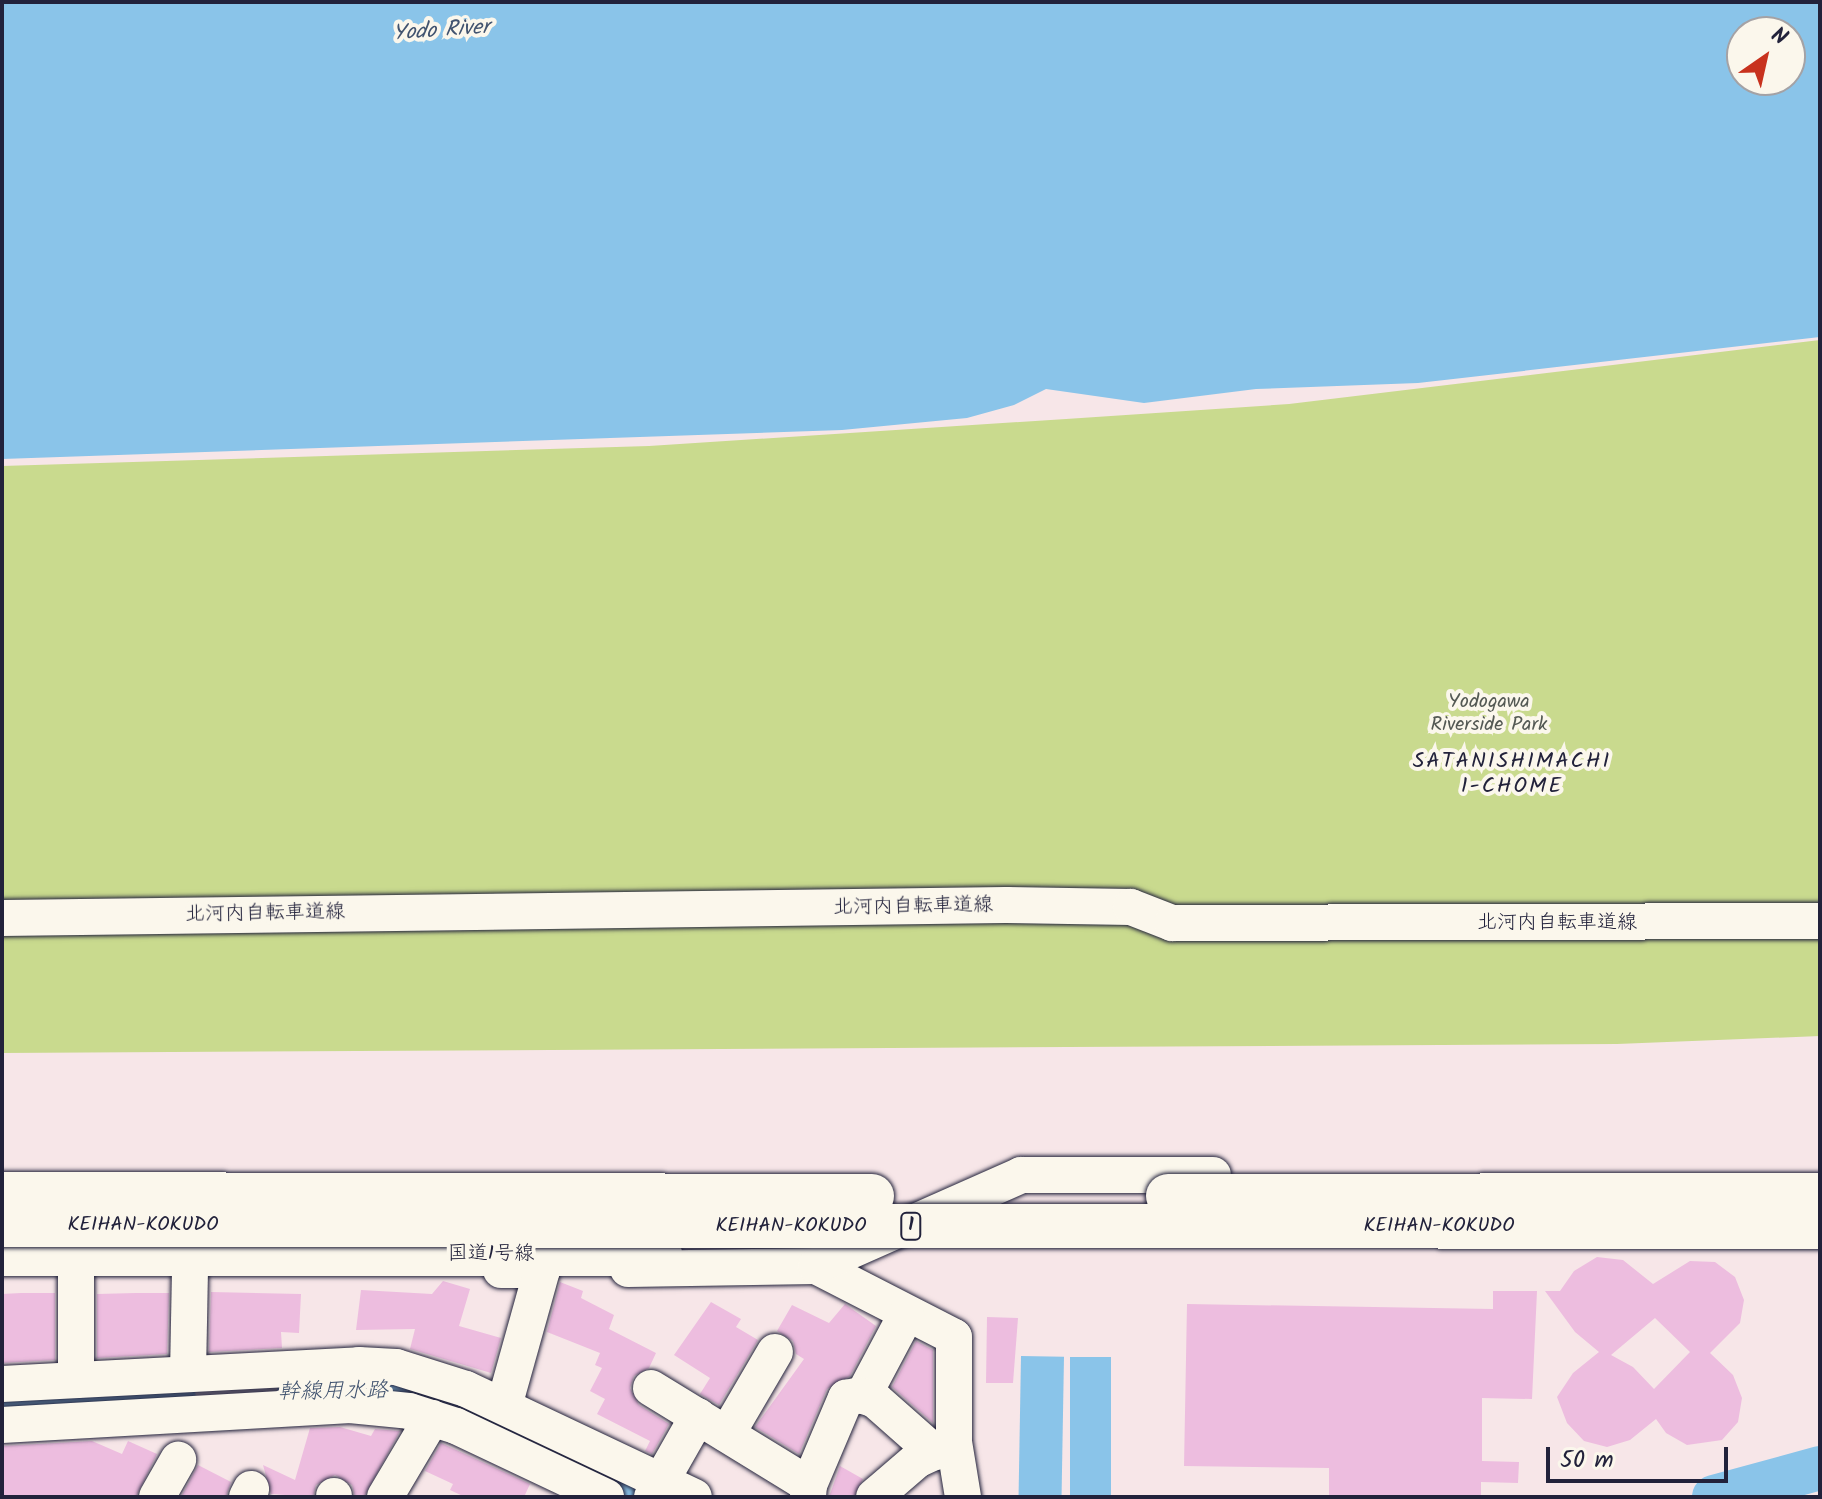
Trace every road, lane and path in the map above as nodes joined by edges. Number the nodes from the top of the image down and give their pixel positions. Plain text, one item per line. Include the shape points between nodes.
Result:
1 (2, 918) edge
2 (1820, 921) edge
3 (1820, 1173) edge
4 (2, 1194) edge
5 (1820, 1195) edge
6 (2, 1225) edge
7 (979, 1226) junction
8 (1820, 1227) edge
9 (2, 1254) edge
10 (816, 1266) junction
11 (542, 1270) junction
12 (76, 1271) junction
13 (190, 1271) junction
14 (2, 1272) edge
15 (906, 1315) junction
16 (775, 1352) dead end
17 (188, 1374) junction
18 (76, 1380) junction
19 (2, 1384) edge
20 (651, 1388) dead end
21 (863, 1396) junction
22 (504, 1406) junction
23 (432, 1418) junction
24 (2, 1425) edge
25 (712, 1425) junction
26 (944, 1447) junction
27 (178, 1460) dead end
28 (657, 1488) edge
29 (808, 1491) edge
30 (157, 1497) edge
31 (385, 1497) edge
32 (605, 1497) edge
33 (694, 1497) edge
34 (874, 1497) edge
35 (963, 1497) edge

1 - 2 street, 北河内自転車道線 via 1007,905 1131,907 1172,923
3 - 10 street via 1021,1175
4 - 5 highway, KEIHAN-KOKUDO / 1, bridge
6 - 7 highway, KEIHAN-KOKUDO / 1, bridge
7 - 8 highway, KEIHAN-KOKUDO / 1, bridge
7 - 9 highway, 国道1号線 / 1, bridge via 660,1254
10 - 11 street
10 - 15 street
11 - 13 street
11 - 22 street
12 - 13 street
12 - 14 street
12 - 18 street
13 - 17 street
15 - 21 street
15 - 26 street via 954,1337
16 - 25 street
17 - 18 street
17 - 22 street via 396,1367 429,1374
18 - 19 street
20 - 25 street
21 - 26 street
21 - 29 street via 846,1398
22 - 28 street
23 - 24 street via 350,1405
23 - 31 street
23 - 32 street
25 - 28 street
25 - 29 street
26 - 34 street
26 - 35 street
27 - 30 street
28 - 33 street

